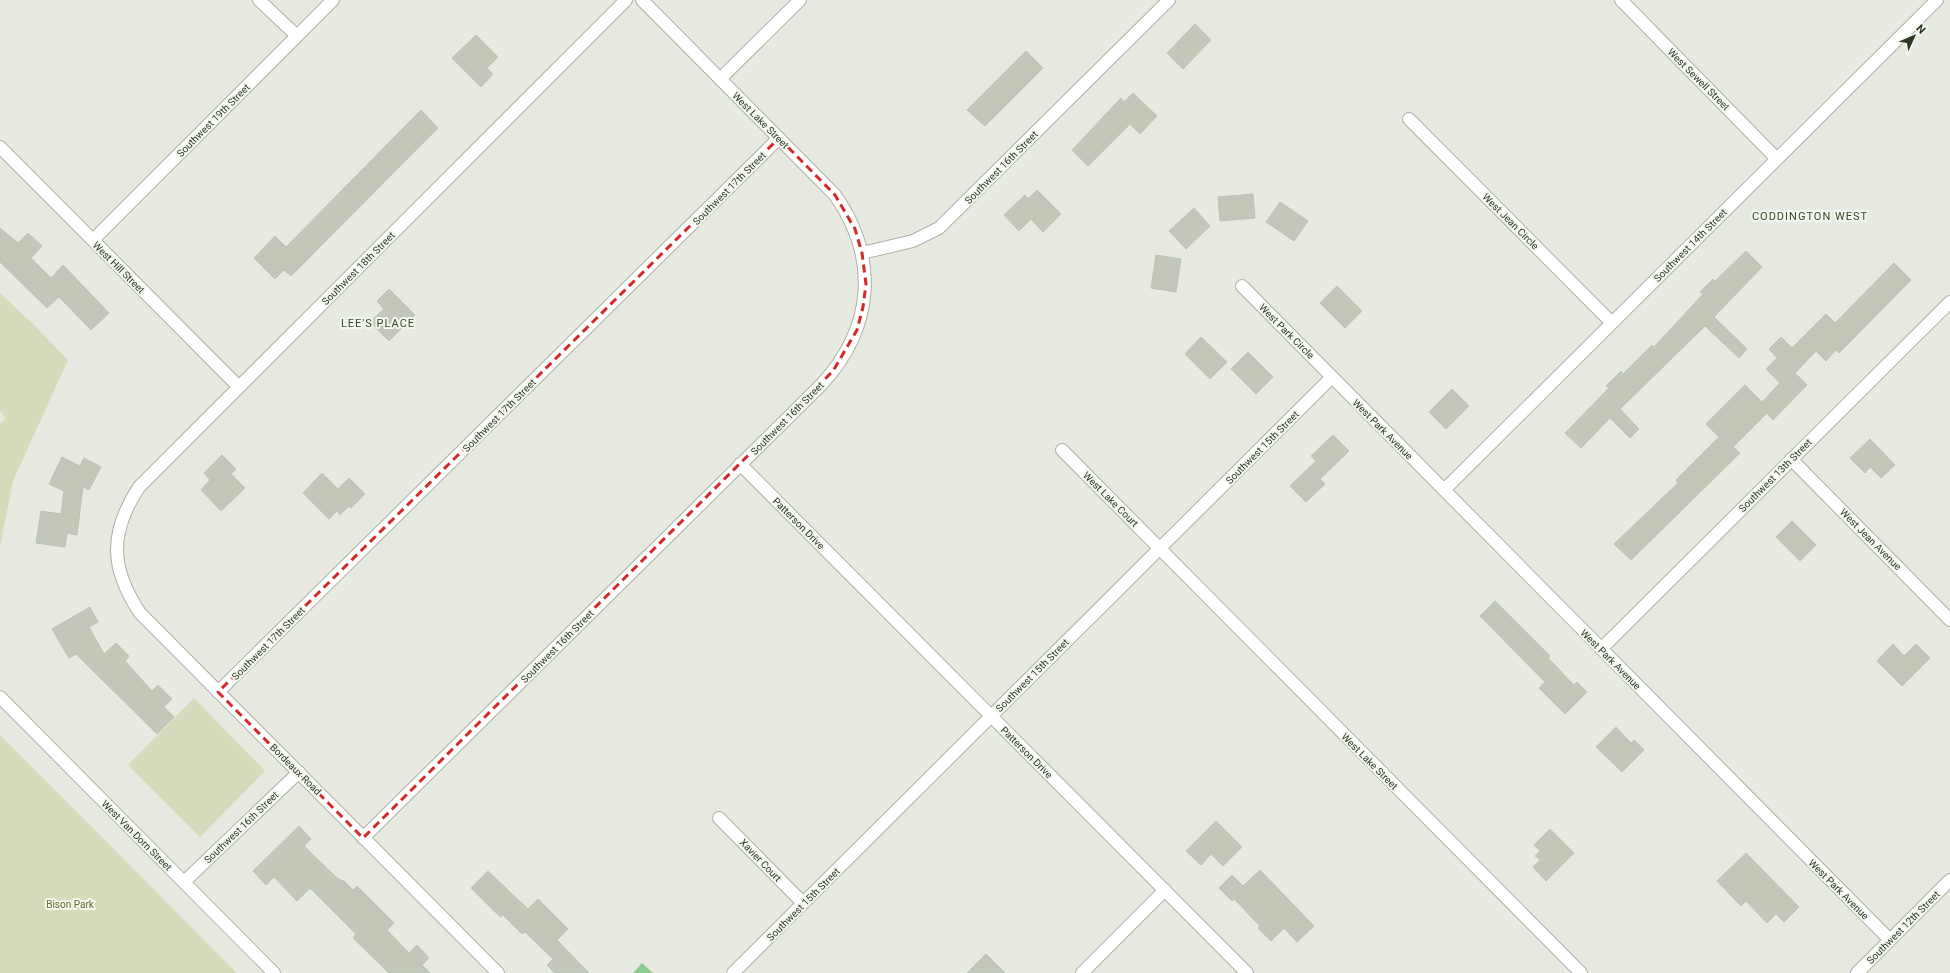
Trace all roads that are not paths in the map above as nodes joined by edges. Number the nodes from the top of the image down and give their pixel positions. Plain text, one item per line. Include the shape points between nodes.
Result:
1 (260, 0) edge
2 (333, 0) edge
3 (626, 0) edge
4 (642, 0) edge
5 (800, 0) edge
6 (1169, 0) edge
7 (1621, 0) edge
8 (1937, 0) edge
9 (297, 36) junction
10 (720, 79) junction
11 (1409, 119) dead end
12 (779, 138) junction
13 (0, 147) edge
14 (1778, 159) junction
15 (93, 240) junction
16 (862, 253) junction
17 (1242, 286) dead end
18 (1950, 302) edge
19 (1612, 323) junction
20 (1332, 377) junction
21 (239, 387) junction
22 (1062, 450) dead end
23 (1791, 459) junction
24 (740, 464) junction
25 (1444, 490) junction
26 (1160, 549) junction
27 (117, 552) joint
28 (1950, 620) edge
29 (1601, 649) junction
30 (218, 692) junction
31 (0, 697) edge
32 (991, 716) junction
33 (299, 772) junction
34 (719, 818) dead end
35 (363, 838) junction
36 (1950, 880) edge
37 (184, 882) junction
38 (1165, 890) junction
39 (803, 903) junction
40 (1890, 940) junction
41 (274, 973) edge
42 (498, 973) edge
43 (733, 973) edge
44 (1082, 973) edge
45 (1247, 973) edge
46 (1580, 973) edge
47 (1857, 973) edge

1 - 9 street
2 - 9 street, Southwest 19th Street
3 - 21 street, Southwest 18th Street
4 - 10 street, West Lake Street
5 - 10 street
6 - 16 street, Southwest 16th Street via 939,228 913,241
7 - 14 street, West Sewell Street
8 - 14 street, Southwest 14th Street
9 - 15 street, Southwest 19th Street
10 - 12 street, West Lake Street
11 - 19 street, West Jean Circle
12 - 16 street, West Lake Street via 834,195 854,229
12 - 30 street, Southwest 17th Street
13 - 15 street, West Hill Street
14 - 19 street, Southwest 14th Street
15 - 21 street, West Hill Street
16 - 24 street, Southwest 16th Street via 866,284 863,308 847,352 822,384
17 - 20 street, West Park Circle
18 - 23 street, Southwest 13th Street
19 - 25 street, Southwest 14th Street
20 - 25 street, West Park Avenue
20 - 26 street, Southwest 15th Street
21 - 27 street, Southwest 18th Street via 139,487 127,506 120,526
22 - 26 street, West Lake Court
23 - 28 street, West Jean Avenue
23 - 29 street, Southwest 13th Street
24 - 32 street, Patterson Drive
24 - 35 street, Southwest 16th Street
25 - 29 street, West Park Avenue
26 - 32 street, Southwest 15th Street
26 - 46 street, West Lake Street
27 - 30 street, Bordeaux Road via 120,572 128,594 140,614
29 - 40 street, West Park Avenue
30 - 33 street, Bordeaux Road
31 - 37 street, West Van Dorn Street
32 - 38 street, Patterson Drive
32 - 39 street, Southwest 15th Street
33 - 35 street, Bordeaux Road
33 - 37 street, Southwest 16th Street
34 - 39 street, Xavier Court
35 - 42 street, Bordeaux Road
36 - 40 street, Southwest 12th Street
37 - 41 street, West Van Dorn Street
38 - 44 street
38 - 45 street, Patterson Drive
39 - 43 street, Southwest 15th Street
40 - 47 street, Southwest 12th Street

